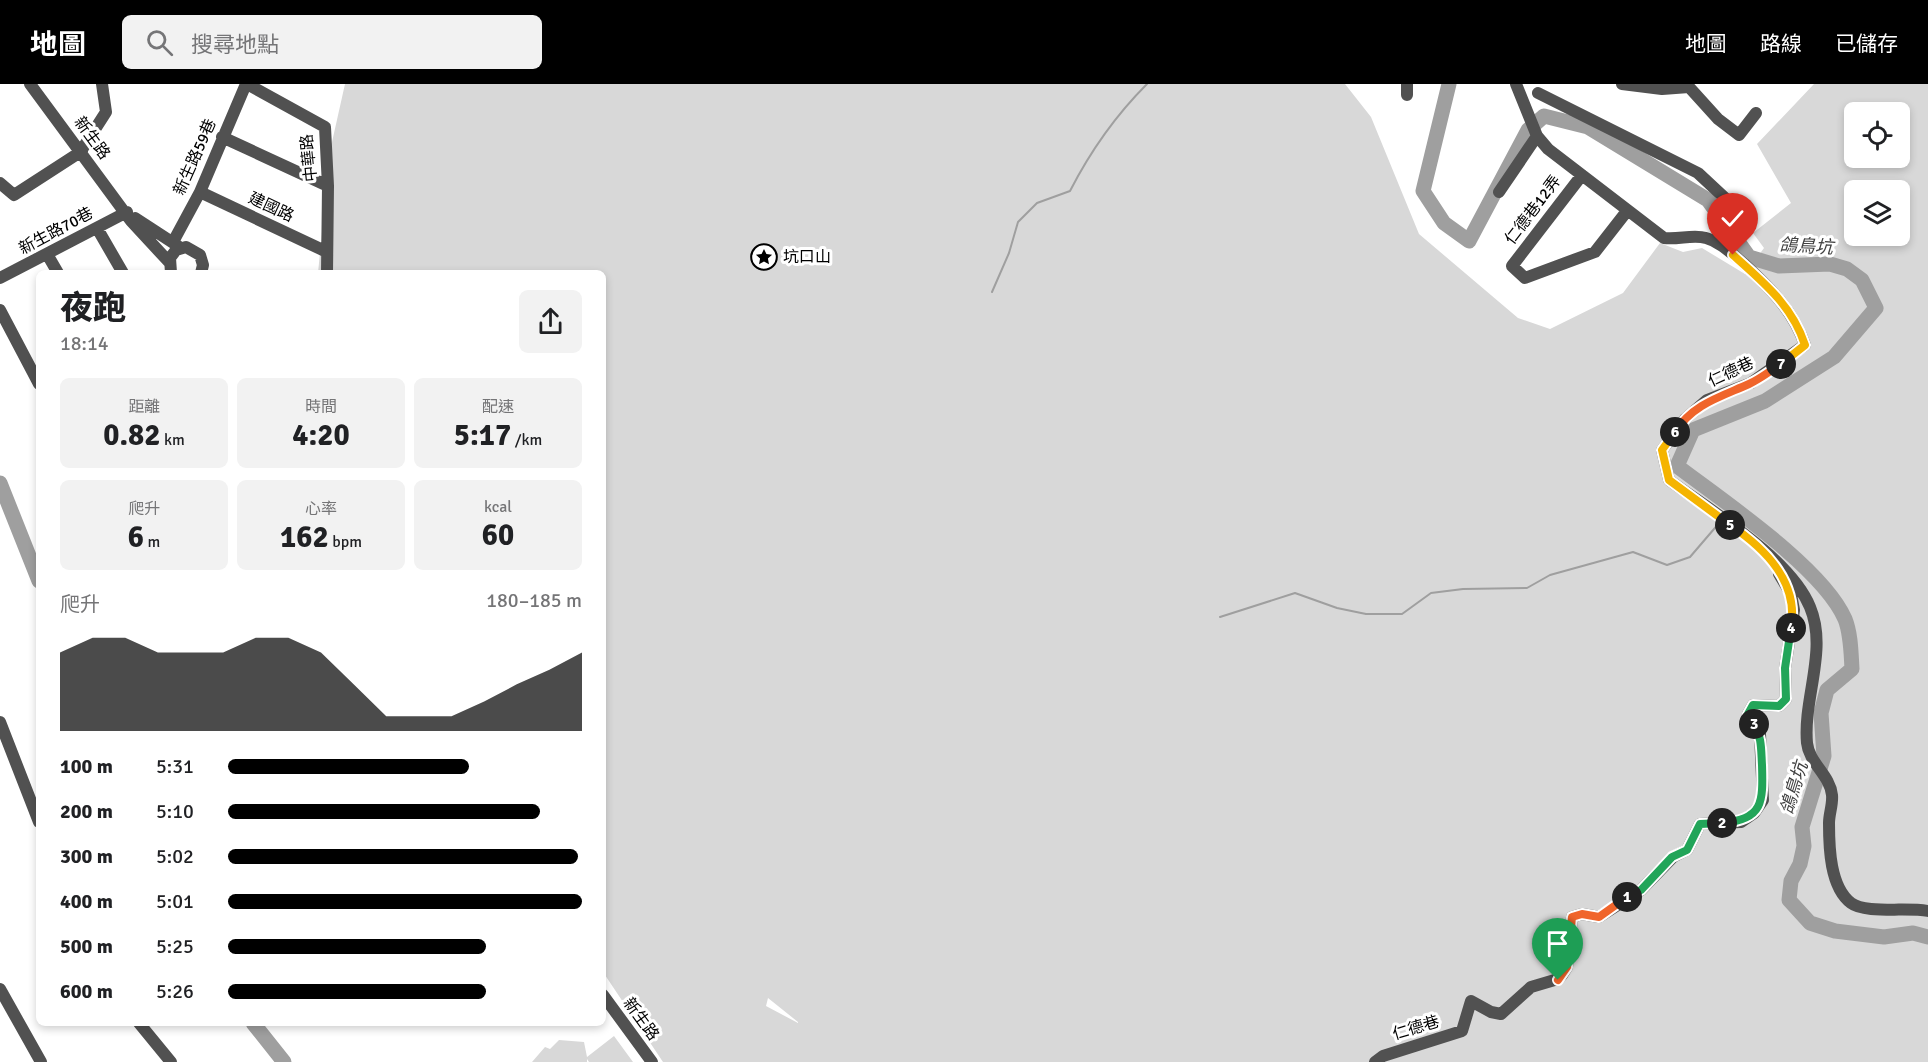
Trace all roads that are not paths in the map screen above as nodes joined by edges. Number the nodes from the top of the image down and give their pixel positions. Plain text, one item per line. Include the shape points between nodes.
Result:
1 (30, 84) edge
2 (102, 84) edge
3 (246, 84) edge
4 (1623, 84) edge
5 (1538, 89) edge
6 (1518, 92) edge
7 (1756, 113) dead end
8 (1536, 133) junction
9 (222, 137) junction
10 (81, 151) junction
11 (1582, 175) junction
12 (0, 183) edge
13 (328, 186) junction
14 (200, 192) junction
15 (1499, 192) dead end
16 (1627, 211) junction
17 (126, 212) junction
18 (1742, 214) dead end
19 (97, 228) junction
20 (177, 245) junction
21 (327, 252) junction
22 (47, 254) junction
23 (170, 267) edge
24 (56, 270) edge
25 (121, 270) edge
26 (202, 270) edge
27 (327, 270) edge
28 (0, 278) edge
29 (0, 310) edge
30 (34, 360) edge
31 (1767, 555) junction
32 (0, 722) edge
33 (36, 814) edge
34 (1928, 910) edge
35 (0, 989) edge
36 (606, 999) edge
37 (141, 1026) edge
38 (42, 1062) edge
39 (171, 1062) edge
40 (652, 1062) edge
41 (1375, 1062) edge

1 - 10 street, 新生路
2 - 10 street via 106,112
3 - 9 street, 新生路59巷
3 - 13 street, 中華路 via 325,127
4 - 7 street via 1662,89 1689,87 1718,119 1739,135
5 - 6 street
5 - 18 street via 1698,173
6 - 8 street, 仁德巷
8 - 11 street, 仁德巷 via 1548,149
8 - 15 street
9 - 13 street
9 - 14 street, 新生路59巷
10 - 12 street via 14,195
10 - 17 street, 新生路
11 - 16 street, 仁德巷
11 - 16 street, 仁德巷12弄 via 1512,266 1526,278 1594,252
13 - 21 street, 中華路
14 - 20 street, 新生路59巷
14 - 21 street, 建國路
16 - 31 street, 仁德巷 via 1664,238 1702,237 1717,241 1765,282 1798,326 1805,345 1751,383 1707,400 1685,419 1662,450 1669,480 1752,539
17 - 19 street, 新生路70巷
17 - 20 street, 新生路
17 - 23 street, 新生路
19 - 22 street, 新生路70巷
19 - 25 street
20 - 23 street, 新生路
20 - 26 street, 新生路 via 196,251 202,260
21 - 27 street, 中華路
22 - 24 street
22 - 28 street, 新生路70巷
29 - 30 street
31 - 34 street, 仁德巷 via 1802,590 1816,627 1817,651 1807,705 1809,754 1832,795 1832,855 1842,894 1853,905
31 - 41 street, 仁德巷 via 1791,594 1794,610 1785,668 1786,699 1779,706 1753,705 1748,714 1760,734 1763,800 1754,813 1742,822 1700,824 1687,850 1672,857 1641,890 1599,917 1572,917 1567,967 1558,980 1531,987 1502,1014 1471,1001 1462,1031
32 - 33 street
35 - 38 street
36 - 40 street, 新生路
37 - 39 street

